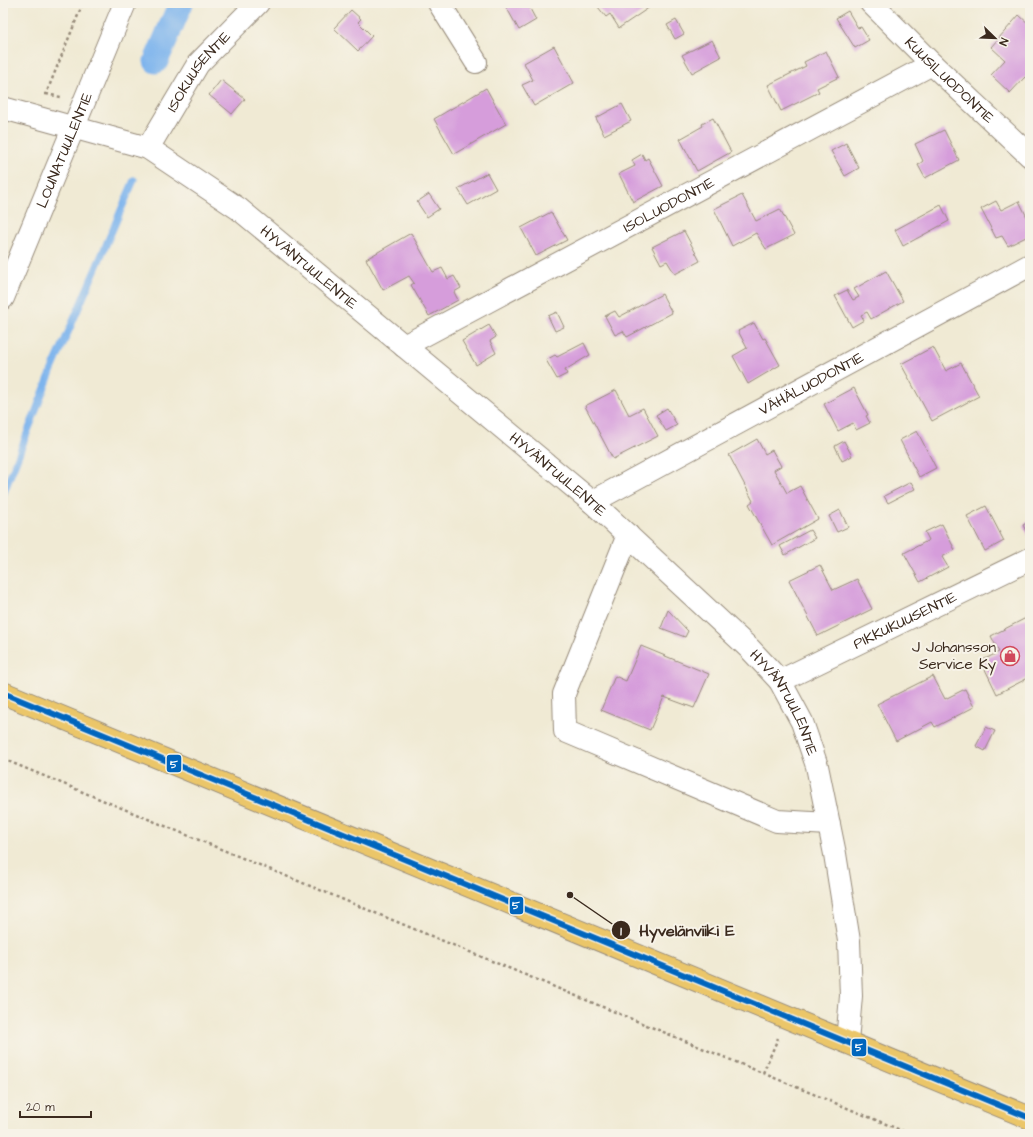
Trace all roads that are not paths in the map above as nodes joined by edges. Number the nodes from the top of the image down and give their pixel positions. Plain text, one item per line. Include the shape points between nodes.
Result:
1 (125, 3) edge
2 (258, 3) edge
3 (871, 3) edge
4 (447, 5) edge
5 (476, 62) dead end
6 (932, 64) junction
7 (3, 108) edge
8 (74, 127) junction
9 (148, 148) junction
10 (1030, 156) edge
11 (1030, 265) edge
12 (3, 298) edge
13 (404, 346) junction
14 (592, 502) junction
15 (628, 535) junction
16 (1030, 559) edge
17 (780, 681) junction
18 (3, 693) edge
19 (828, 824) junction
20 (848, 1042) junction
21 (1030, 1118) edge

1 - 8 street, LOUNATUULENTIE
2 - 9 street, ISOKUUSENTIE via 198,64
3 - 6 street, KUUSILUODONTIE
4 - 5 street
6 - 10 street, KUUSILUODONTIE
6 - 13 street, ISOLUODONTIE
7 - 8 street, HYVÄNTUULENTIE
8 - 9 street, HYVÄNTUULENTIE
8 - 12 street, LOUNATUULENTIE
9 - 13 street, HYVÄNTUULENTIE via 239,209
11 - 14 street, VÄHÄLUODONTIE
13 - 14 street, HYVÄNTUULENTIE
14 - 15 street, HYVÄNTUULENTIE
15 - 17 street, HYVÄNTUULENTIE
15 - 19 street via 564,694 565,731 777,821
16 - 17 street, PIKKUKUUSENTIE
17 - 19 street, HYVÄNTUULENTIE via 805,730 817,766
18 - 20 main road
19 - 20 street, HYVÄNTUULENTIE via 849,941 851,996
20 - 21 main road

